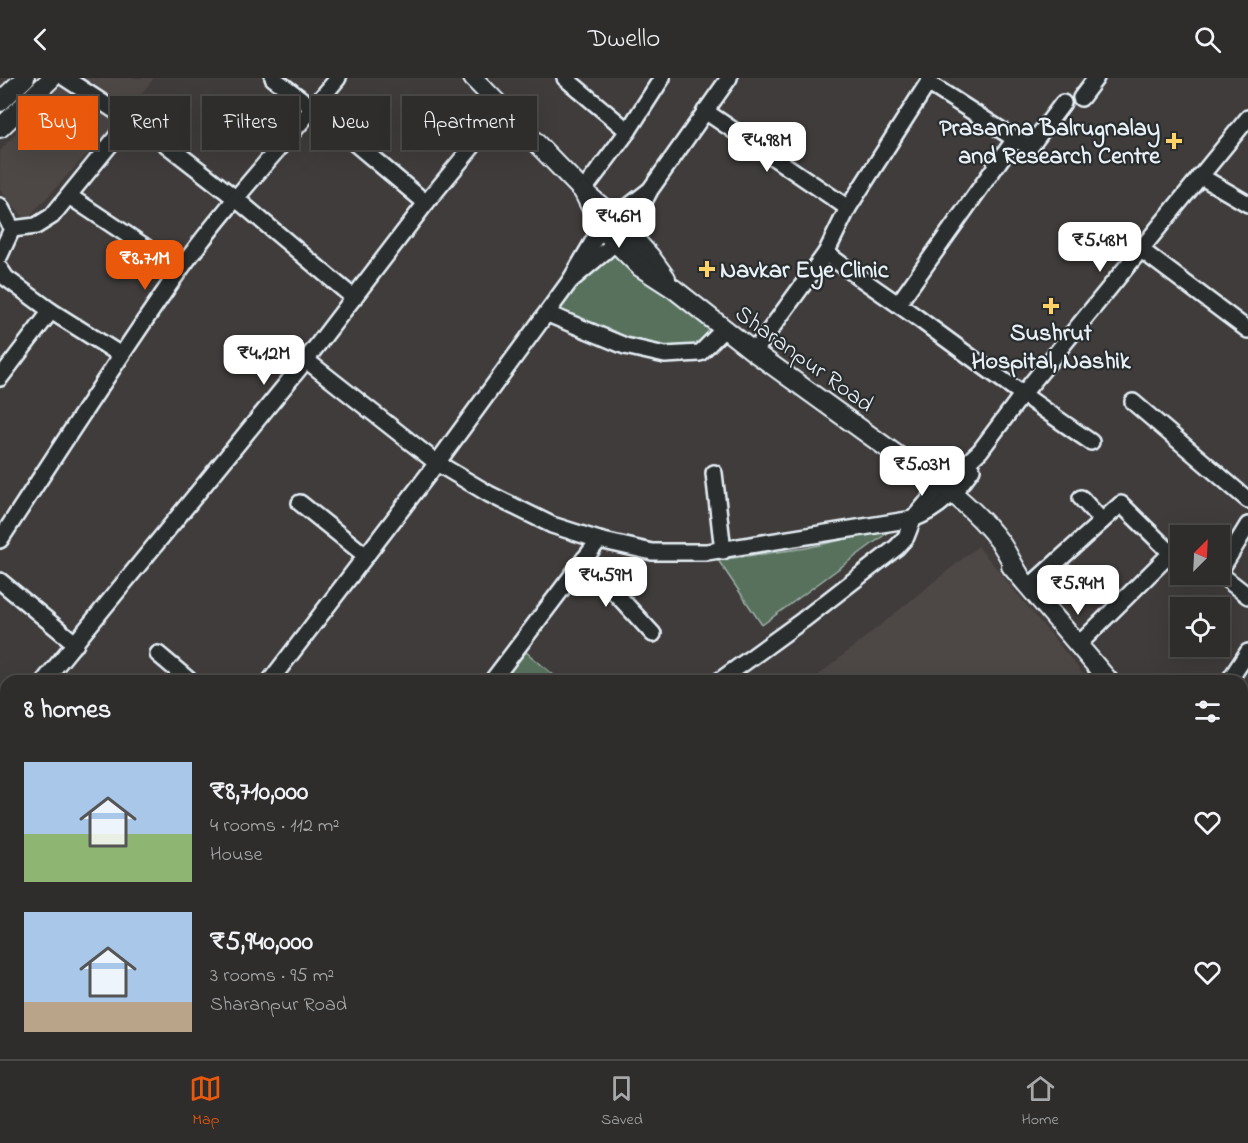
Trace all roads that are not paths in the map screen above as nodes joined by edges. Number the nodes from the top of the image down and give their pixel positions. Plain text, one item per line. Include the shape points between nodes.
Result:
1 (25, 78) edge
2 (52, 78) edge
3 (65, 78) edge
4 (273, 78) edge
5 (338, 78) edge
6 (472, 78) edge
7 (565, 78) edge
8 (662, 78) edge
9 (729, 78) edge
10 (1096, 78) edge
11 (923, 81) edge
12 (323, 96) edge
13 (491, 96) edge
14 (1081, 98) dead end
15 (0, 102) edge
16 (1063, 103) dead end
17 (311, 106) edge
18 (110, 107) edge
19 (311, 110) edge
20 (705, 111) junction
21 (1248, 118) edge
22 (0, 128) edge
23 (628, 131) junction
24 (1015, 139) junction
25 (537, 143) edge
26 (110, 145) edge
27 (173, 150) edge
28 (363, 150) edge
29 (469, 150) edge
30 (1200, 176) junction
31 (650, 189) junction
32 (583, 191) junction
33 (69, 195) junction
34 (235, 198) junction
35 (426, 202) junction
36 (1248, 204) edge
37 (0, 206) edge
38 (848, 208) junction
39 (607, 222) junction
40 (12, 229) junction
41 (621, 238) junction
42 (1140, 249) junction
43 (826, 253) junction
44 (0, 255) edge
45 (0, 269) edge
46 (180, 270) junction
47 (570, 281) junction
48 (354, 298) junction
49 (898, 304) junction
50 (51, 311) junction
51 (548, 314) junction
52 (724, 328) junction
53 (1248, 330) edge
54 (754, 352) junction
55 (122, 355) junction
56 (306, 360) junction
57 (0, 378) edge
58 (1022, 395) junction
59 (1133, 402) dead end
60 (1091, 442) dead end
61 (437, 463) junction
62 (714, 472) dead end
63 (944, 493) junction
64 (1081, 498) dead end
65 (1248, 501) edge
66 (300, 503) dead end
67 (913, 519) junction
68 (1102, 522) junction
69 (1248, 525) edge
70 (0, 540) edge
71 (599, 540) junction
72 (723, 551) junction
73 (366, 556) junction
74 (1230, 556) edge
75 (584, 560) junction
76 (1024, 580) junction
77 (0, 581) edge
78 (1230, 581) edge
79 (1248, 596) edge
80 (653, 634) dead end
81 (76, 644) junction
82 (1078, 645) junction
83 (1248, 652) edge
84 (158, 654) dead end
85 (49, 675) edge
86 (183, 675) edge
87 (275, 675) edge
88 (497, 675) edge
89 (728, 675) edge
90 (1104, 675) edge
91 (1232, 675) edge

1 - 15 main road
2 - 22 main road
3 - 18 street
4 - 17 street
5 - 12 street
6 - 13 main road, Sharanpur Road
7 - 23 street
8 - 23 street
9 - 20 street
10 - 14 street
11 - 24 street
11 - 38 street
16 - 24 street via 1030,147
19 - 34 street
20 - 31 street
20 - 38 street
21 - 30 street
23 - 32 street
24 - 49 street
25 - 32 main road, Sharanpur Road
26 - 33 street
27 - 34 street
28 - 35 street
29 - 35 street
30 - 36 street
30 - 42 street
31 - 39 street
31 - 41 street
32 - 39 main road, Sharanpur Road
33 - 40 street via 52,216 36,226
33 - 46 street
34 - 46 street
34 - 48 street
35 - 48 street
37 - 40 street
38 - 43 street
39 - 41 main road, Sharanpur Road
39 - 47 street
40 - 44 street
41 - 47 street
41 - 52 main road, Sharanpur Road via 650,256 674,289
42 - 53 street
42 - 58 street
43 - 49 street
43 - 54 street
45 - 50 street via 6,278
46 - 55 street
47 - 51 street
48 - 56 street
49 - 58 street
50 - 55 street
50 - 57 street
51 - 52 street via 625,346 665,355 700,353
51 - 61 street
52 - 54 main road, Sharanpur Road
54 - 63 main road, Sharanpur Road via 924,471
55 - 70 street
56 - 61 street
56 - 81 street
58 - 60 street
58 - 63 street
59 - 65 street
61 - 71 street via 552,525
61 - 73 street
62 - 72 street
63 - 67 street via 927,514
63 - 76 main road, Sharanpur Road via 999,540
64 - 68 street
66 - 73 street
67 - 72 street
67 - 89 street via 897,547
68 - 76 street
68 - 82 street via 1121,504 1171,553
69 - 74 street
71 - 72 street via 652,552
71 - 75 street
73 - 87 street
75 - 80 street
75 - 88 street
76 - 82 main road, Sharanpur Road
77 - 81 street
78 - 79 street
81 - 85 street
82 - 90 main road, Sharanpur Road
83 - 91 street
84 - 86 street

